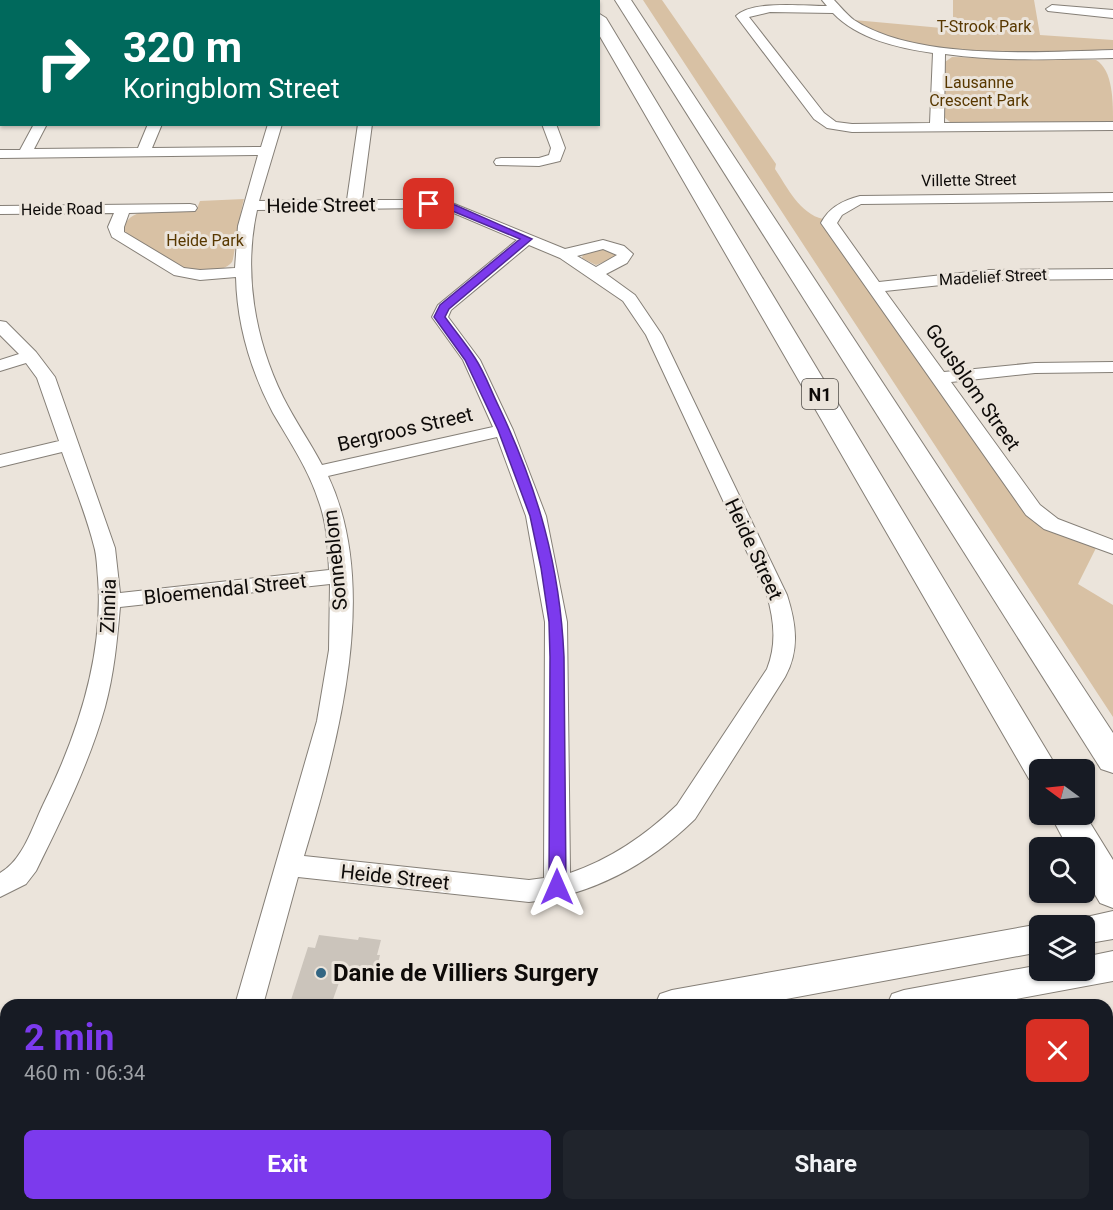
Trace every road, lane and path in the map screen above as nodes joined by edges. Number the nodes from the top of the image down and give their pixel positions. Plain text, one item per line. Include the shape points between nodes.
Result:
1 (623, 0) edge
2 (633, 0) edge
3 (831, 5) edge
4 (1052, 9) dead end
5 (1113, 14) edge
6 (600, 21) edge
7 (939, 51) junction
8 (1108, 54) edge
9 (666, 65) junction
10 (1113, 68) edge
11 (40, 126) edge
12 (154, 126) edge
13 (274, 126) edge
14 (365, 126) edge
15 (550, 126) edge
16 (1113, 126) edge
17 (937, 128) junction
18 (267, 152) junction
19 (143, 153) junction
20 (0, 154) edge
21 (24, 154) junction
22 (501, 162) dead end
23 (1113, 197) edge
24 (354, 205) junction
25 (250, 206) junction
26 (124, 208) junction
27 (190, 208) dead end
28 (0, 210) edge
29 (831, 217) joint
30 (527, 239) junction
31 (565, 255) junction
32 (243, 272) junction
33 (595, 273) junction
34 (1113, 274) edge
35 (874, 287) junction
36 (0, 326) edge
37 (30, 356) junction
38 (0, 366) edge
39 (1113, 367) edge
40 (940, 378) junction
41 (504, 430) junction
42 (70, 444) junction
43 (0, 461) edge
44 (316, 472) junction
45 (1113, 547) edge
46 (340, 576) junction
47 (110, 601) junction
48 (1035, 759) edge
49 (1113, 760) edge
50 (1073, 825) edge
51 (289, 865) junction
52 (0, 886) edge
53 (557, 887) junction
54 (1113, 892) edge
55 (1113, 925) edge
56 (1095, 928) edge
57 (1029, 940) edge
58 (1113, 966) edge
59 (251, 999) edge
60 (705, 999) edge
61 (937, 999) edge

1 - 9 highway, N1
2 - 9 highway via 656,38
3 - 7 street via 877,35
3 - 17 street via 821,11 747,10 742,16 824,121 846,128
4 - 5 street
6 - 48 highway, N1
7 - 8 street via 984,55
7 - 17 street
8 - 10 street
9 - 49 highway, N1
11 - 21 street
12 - 19 street
13 - 18 street, Sonneblom
14 - 24 street
15 - 22 street via 558,148 555,158
16 - 17 street
18 - 19 street
18 - 25 street, Sonneblom
19 - 21 street
20 - 21 street
23 - 29 street, Villette Street via 860,200
24 - 25 street, Heide Street
24 - 30 street, Heide Street via 445,205
25 - 32 street, Sonneblom
26 - 27 street, Heide Road
26 - 28 street, Heide Road
26 - 32 street, Heide Road via 117,234 170,267 193,274
29 - 35 street, Gousblom Street via 829,223
30 - 31 street, Heide Street
30 - 41 street via 444,308 440,317 471,360
31 - 33 street, Heide Street
31 - 33 street via 591,244 616,248 625,254
32 - 44 street, Sonneblom via 249,325 260,365
33 - 53 street, Heide Street via 629,298 654,335 777,595 786,634 777,671 686,812 653,843 590,876
34 - 35 street, Madelief Street via 988,275
35 - 40 street, Gousblom Street
36 - 37 street, Zinnia
37 - 38 street
37 - 42 street, Zinnia via 46,377
39 - 40 street via 1035,368
40 - 45 street, Gousblom Street via 1033,510 1051,524
41 - 44 street, Bergroos Street
41 - 53 street via 537,516 556,622
42 - 43 street
42 - 47 street, Zinnia via 105,548
44 - 46 street, Sonneblom via 330,503
46 - 47 street, Bloemendal Street
46 - 51 street, Sonneblom via 341,637 336,688 318,774
47 - 52 street, Zinnia via 101,683 70,776 27,864
50 - 54 highway
51 - 53 street, Heide Street via 522,890
51 - 59 street, Sonneblom
55 - 56 main road
57 - 60 main road
58 - 61 main road

